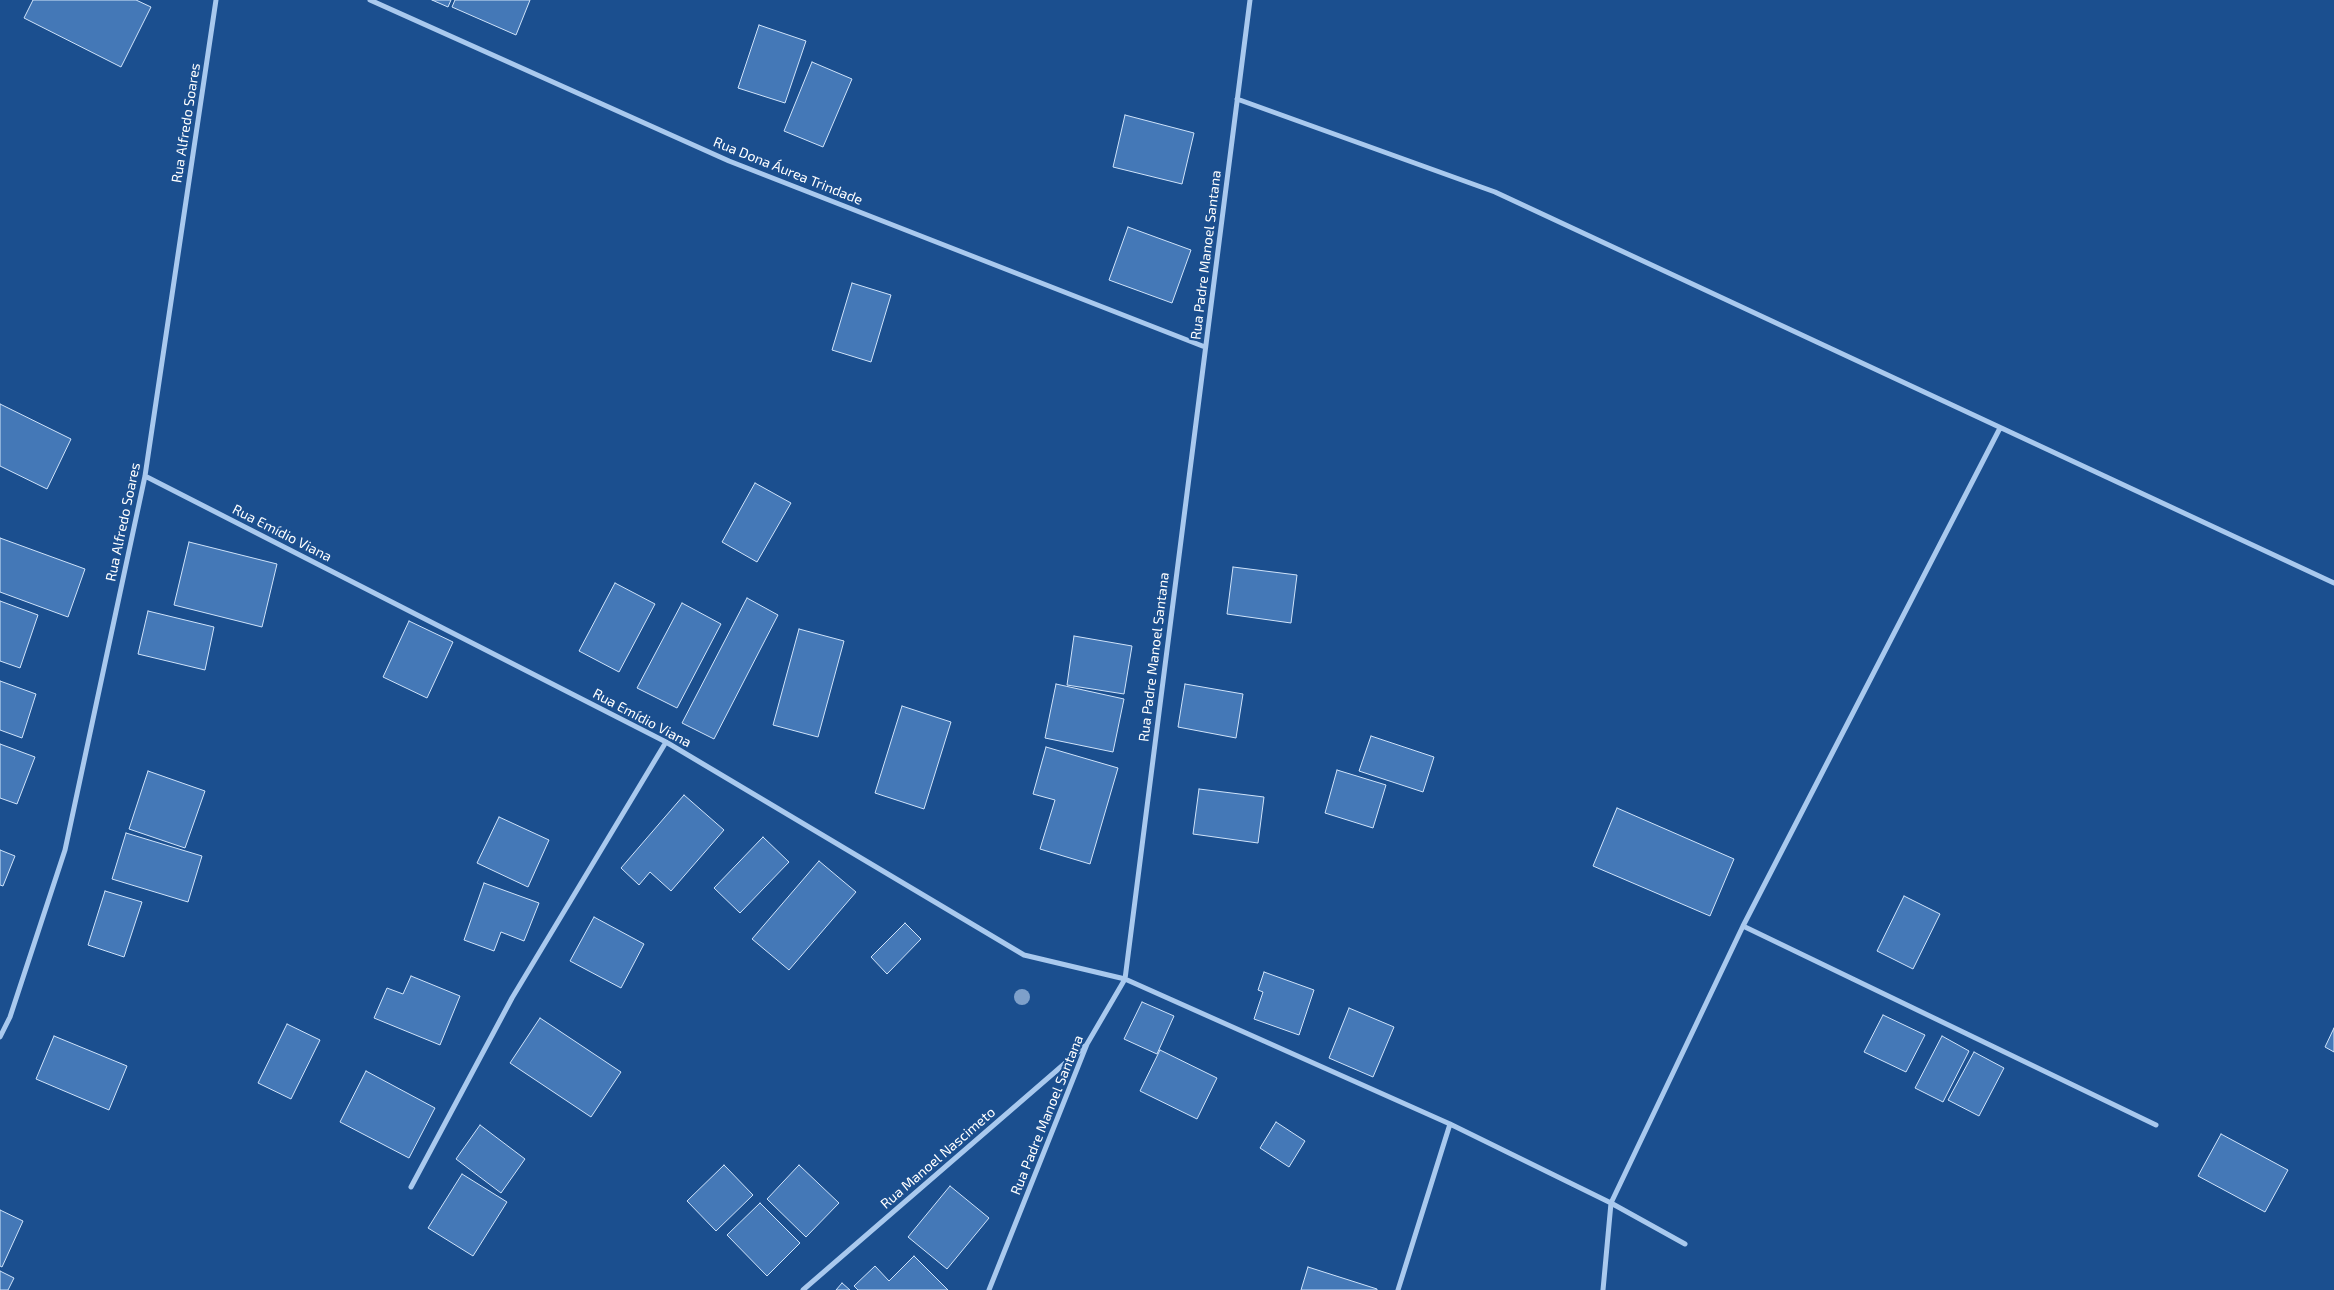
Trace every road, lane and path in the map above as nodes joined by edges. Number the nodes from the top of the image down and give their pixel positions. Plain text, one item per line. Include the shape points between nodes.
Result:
1 (216, 0) edge
2 (370, 0) edge
3 (1250, 0) edge
4 (1237, 99) junction
5 (1205, 347) junction
6 (2000, 428) junction
7 (145, 476) junction
8 (2334, 583) edge
9 (666, 742) junction
10 (1743, 926) junction
11 (1125, 978) junction
12 (0, 1037) edge
13 (1087, 1044) junction
14 (1450, 1124) junction
15 (2156, 1125) dead end
16 (411, 1187) dead end
17 (1611, 1203) junction
18 (1685, 1244) dead end
19 (803, 1290) edge
20 (989, 1290) edge
21 (1398, 1290) edge
22 (1604, 1290) edge

1 - 7 street, Rua Alfredo Soares
2 - 5 street, Rua Dona Áurea Trindade via 729,161
3 - 4 street, Rua Padre Manoel Santana
4 - 5 street, Rua Padre Manoel Santana
4 - 6 street via 1495,192
5 - 11 street, Rua Padre Manoel Santana
6 - 8 street
6 - 10 street
7 - 9 street, Rua Emídio Viana
7 - 12 street, Rua Alfredo Soares via 65,850 10,1017
9 - 11 street, Rua Emídio Viana via 1024,955
9 - 16 street via 512,998
10 - 15 street
10 - 17 street
11 - 13 street, Rua Padre Manoel Santana
11 - 14 street, Rua Emídio Viana
13 - 19 street, Rua Manoel Nascimeto
13 - 20 street, Rua Padre Manoel Santana
14 - 17 street, Rua Emídio Viana
14 - 21 street
17 - 18 street, Rua Emídio Viana
17 - 22 street

